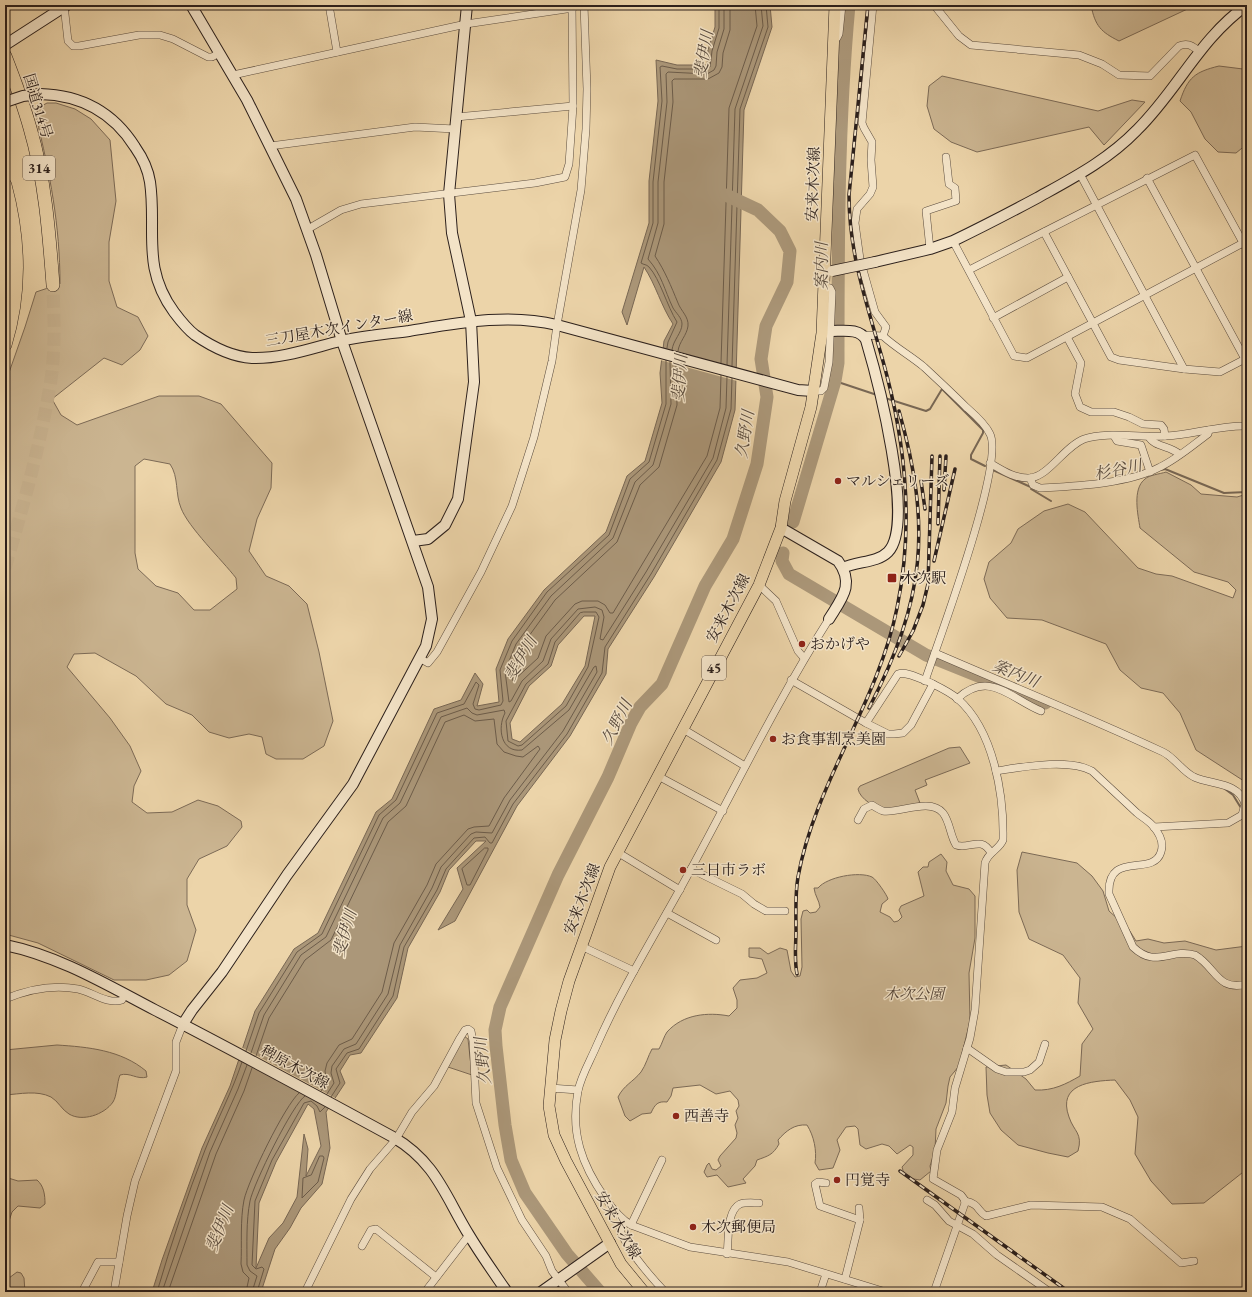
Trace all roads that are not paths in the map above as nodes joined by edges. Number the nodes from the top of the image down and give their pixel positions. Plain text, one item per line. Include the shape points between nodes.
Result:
1 (192, 5) edge
2 (330, 5) edge
3 (467, 5) edge
4 (584, 5) edge
5 (835, 5) edge
6 (842, 5) edge
7 (873, 5) edge
8 (934, 5) edge
9 (1247, 5) edge
10 (65, 6) edge
11 (573, 6) edge
12 (466, 24) junction
13 (834, 43) junction
14 (5, 45) edge
15 (1199, 51) junction
16 (337, 52) junction
17 (219, 53) junction
18 (5, 56) edge
19 (233, 75) junction
20 (5, 102) edge
21 (573, 106) junction
22 (456, 117) junction
23 (455, 129) junction
24 (270, 146) junction
25 (946, 157) dead end
26 (1080, 174) junction
27 (1147, 178) junction
28 (5, 185) edge
29 (449, 194) junction
30 (1097, 204) junction
31 (5, 211) edge
32 (308, 229) junction
33 (1044, 232) junction
34 (953, 241) junction
35 (1243, 243) junction
36 (930, 249) junction
37 (1247, 250) edge
38 (1196, 269) junction
39 (969, 270) junction
40 (829, 272) junction
41 (1068, 276) junction
42 (53, 284) tunnel mouth
43 (825, 288) junction
44 (1145, 296) junction
45 (5, 316) edge
46 (993, 318) junction
47 (471, 321) junction
48 (1093, 323) junction
49 (561, 326) junction
50 (836, 331) junction
51 (863, 335) junction
52 (883, 336) junction
53 (1067, 337) junction
54 (342, 341) junction
55 (5, 345) edge
56 (1246, 359) edge
57 (1184, 369) junction
58 (814, 391) junction
59 (1247, 426) edge
60 (1208, 430) junction
61 (1114, 436) junction
62 (1149, 436) junction
63 (1165, 436) junction
64 (1179, 454) junction
65 (990, 463) junction
66 (1150, 472) junction
67 (1030, 478) junction
68 (781, 528) junction
69 (413, 541) junction
70 (843, 568) junction
71 (759, 585) junction
72 (829, 619) joint
73 (935, 653) junction
74 (804, 658) junction
75 (421, 659) junction
76 (791, 680) junction
77 (925, 681) junction
78 (992, 682) junction
79 (933, 684) junction
80 (957, 698) junction
81 (1041, 710) dead end
82 (866, 723) junction
83 (683, 729) junction
84 (745, 766) junction
85 (996, 771) junction
86 (658, 776) junction
87 (724, 810) junction
88 (858, 820) dead end
89 (1154, 827) junction
90 (617, 852) junction
91 (991, 853) junction
92 (692, 868) junction
93 (680, 890) junction
94 (785, 911) dead end
95 (667, 913) junction
96 (716, 940) dead end
97 (5, 945) edge
98 (581, 946) junction
99 (634, 971) junction
100 (1247, 984) edge
101 (125, 994) junction
102 (5, 999) edge
103 (183, 1024) junction
104 (1045, 1044) dead end
105 (967, 1048) junction
106 (550, 1088) junction
107 (578, 1090) junction
108 (395, 1138) junction
109 (662, 1160) dead end
110 (826, 1183) dead end
111 (927, 1200) dead end
112 (965, 1201) junction
113 (759, 1202) dead end
114 (859, 1208) dead end
115 (860, 1220) junction
116 (628, 1224) junction
117 (957, 1226) junction
118 (469, 1235) junction
119 (610, 1244) junction
120 (362, 1246) dead end
121 (727, 1254) junction
122 (1194, 1261) dead end
123 (119, 1262) junction
124 (826, 1274) junction
125 (436, 1277) junction
126 (559, 1279) junction
127 (845, 1279) junction
128 (308, 1291) edge
129 (82, 1292) edge
130 (114, 1292) edge
131 (425, 1292) edge
132 (507, 1292) edge
133 (541, 1292) edge
134 (568, 1292) edge
135 (644, 1292) edge
136 (665, 1292) edge
137 (820, 1292) edge
138 (886, 1292) edge
139 (934, 1292) edge
140 (1050, 1292) edge

1 - 17 street
2 - 16 street
3 - 12 street
4 - 49 street via 587,96 581,190
5 - 13 main road, 安来木次線 / 45
6 - 13 street via 839,34
7 - 52 street via 862,123 872,142 872,188 857,209 855,223 860,259 873,305 886,326
8 - 15 street via 971,45 1079,55 1102,64 1119,75 1150,76 1184,44 1191,45
9 - 15 street via 1218,29
10 - 14 street
10 - 17 street via 68,41 73,46 152,34 174,39 208,57
11 - 12 street
11 - 21 street
12 - 16 street
12 - 22 street
13 - 40 main road, 安来木次線 / 45 via 826,210
15 - 26 street via 1137,131 1107,157
16 - 19 street
17 - 19 street
18 - 42 highway, 国道314号 / 314 via 31,129 48,219
19 - 24 street
20 - 54 street, 三刀屋木次インター線, bridge via 40,94 74,99 104,112 131,140 143,159 150,180 151,242 158,284 168,303 194,334 229,353 251,358 273,357
21 - 22 street
21 - 29 street via 569,164 565,177
22 - 23 street
23 - 24 street via 416,127
23 - 29 street
24 - 32 street
25 - 36 street via 949,184 955,188 956,201 926,211
26 - 30 street
26 - 34 street
27 - 30 street
27 - 35 street via 1195,155
27 - 38 street
28 - 55 highway via 15,236 17,266 14,302
29 - 32 street via 361,204 341,210
29 - 47 street via 452,233
30 - 33 street
30 - 44 street
31 - 45 highway via 11,264
32 - 54 street
33 - 39 street
33 - 41 street
34 - 36 street
34 - 39 street
35 - 37 street
35 - 38 street
36 - 40 street, bridge
38 - 44 street
38 - 56 street
39 - 46 street
40 - 43 main road, 安来木次線 / 45
41 - 46 street
41 - 48 street
43 - 50 street via 831,288
43 - 58 main road, 安来木次線 / 45 via 821,345
44 - 48 street
44 - 57 street
46 - 53 street via 1014,356 1027,358
47 - 49 street, 三刀屋木次インター線 via 528,319
47 - 54 street, 三刀屋木次インター線
47 - 69 street via 474,382 458,499 445,525 428,538
48 - 53 street
48 - 57 street via 1111,356 1119,360
49 - 58 street, 三刀屋木次インター線 via 798,390
49 - 75 street via 534,437 512,506 481,572 437,652 428,663
50 - 51 street
50 - 58 street via 826,385 822,391
51 - 52 street
51 - 70 street via 880,386 893,459 897,527 894,543 888,553 878,559
52 - 65 street via 923,367 987,430 992,441
53 - 63 street via 1080,363 1075,394 1080,407 1091,412 1119,413 1143,424 1160,425 1164,428
54 - 69 street
56 - 57 street via 1220,372
58 - 68 main road, 安来木次線 / 45 via 785,501
59 - 60 street
60 - 63 street
60 - 64 street via 1208,434
61 - 62 street
61 - 66 street via 1116,441 1142,445
61 - 67 street via 1092,436 1078,441 1040,473
62 - 63 street
62 - 64 street via 1152,442
64 - 66 street
65 - 67 street via 1016,476
65 - 73 street via 981,509 962,576
66 - 67 street via 1111,481 1054,487 1036,487
68 - 70 street via 838,561
68 - 71 main road, 安来木次線 / 45
69 - 75 street via 428,587 432,609 431,632
70 - 72 street via 847,576 846,587
71 - 74 street via 776,601 798,651
71 - 83 main road, 安来木次線 / 45
72 - 74 street
73 - 77 street
73 - 78 street
74 - 76 street
75 - 103 street via 352,784
76 - 82 street
76 - 84 street
77 - 79 street
77 - 82 street via 906,674 898,674
78 - 80 street via 977,686
78 - 81 street via 1028,705
78 - 89 street via 1081,714 1169,755 1194,776 1234,789 1242,796 1246,806 1242,815 1228,823
79 - 80 street
79 - 82 street via 912,725 903,733 888,734
80 - 85 street via 984,735
83 - 84 street
83 - 86 main road, 安来木次線 / 45
84 - 87 street
85 - 89 street via 1036,765 1086,768
85 - 91 street via 1003,840
86 - 87 street
86 - 90 main road, 安来木次線 / 45
87 - 92 street
88 - 91 street via 864,809 872,805 883,811 915,806 940,810 956,845 976,843 985,846
89 - 100 street via 1162,842 1159,856 1152,862 1123,867 1110,878 1108,884 1109,894 1133,947 1140,953 1158,958 1178,954 1195,955 1220,981 1239,986
90 - 93 street
90 - 98 main road, 安来木次線 / 45
91 - 105 street via 985,863 975,1010
92 - 93 street
92 - 94 street via 742,894 760,908 770,912
93 - 95 street
95 - 96 street
95 - 99 street
97 - 101 street, 稗原木次線 via 60,962
98 - 99 street
98 - 106 main road, 安来木次線 / 45 via 560,1011
99 - 107 street via 609,1018
101 - 102 street via 122,1000 115,1001 79,989 53,987 30,989
101 - 103 street, 稗原木次線
103 - 108 street, 稗原木次線
103 - 123 street via 176,1042 176,1071 136,1180
104 - 105 street via 1039,1062 1024,1072 1002,1071
105 - 112 street via 955,1088 952,1112 937,1150 933,1177 935,1181 961,1195
106 - 107 street
106 - 119 main road, 安来木次線 / 45 via 550,1120 554,1135
107 - 116 street via 576,1129 583,1161 592,1179
108 - 118 street, 稗原木次線 via 420,1155 430,1168
108 - 126 street via 434,1086 465,1030 469,1029 473,1041 476,1103 497,1168 522,1220
108 - 128 street via 370,1169 351,1199
109 - 116 street
110 - 115 street via 815,1184 820,1206
111 - 117 street
112 - 117 street
112 - 122 street via 978,1207 986,1216 1031,1205 1102,1207 1130,1219 1181,1263
113 - 121 street via 743,1203 732,1213
114 - 115 street
115 - 127 street
116 - 121 street via 690,1247
116 - 136 street via 620,1230 626,1242 652,1279
117 - 139 street
117 - 140 street via 973,1234 997,1255
118 - 125 street
118 - 132 street, 稗原木次線
119 - 126 street
119 - 135 main road, 安来木次線 / 45 via 621,1264
120 - 125 street via 371,1230 376,1229
121 - 124 street via 788,1262
123 - 129 street via 98,1262
123 - 130 street
124 - 127 street
124 - 137 street
125 - 131 street
126 - 133 street
126 - 134 street
127 - 138 street

